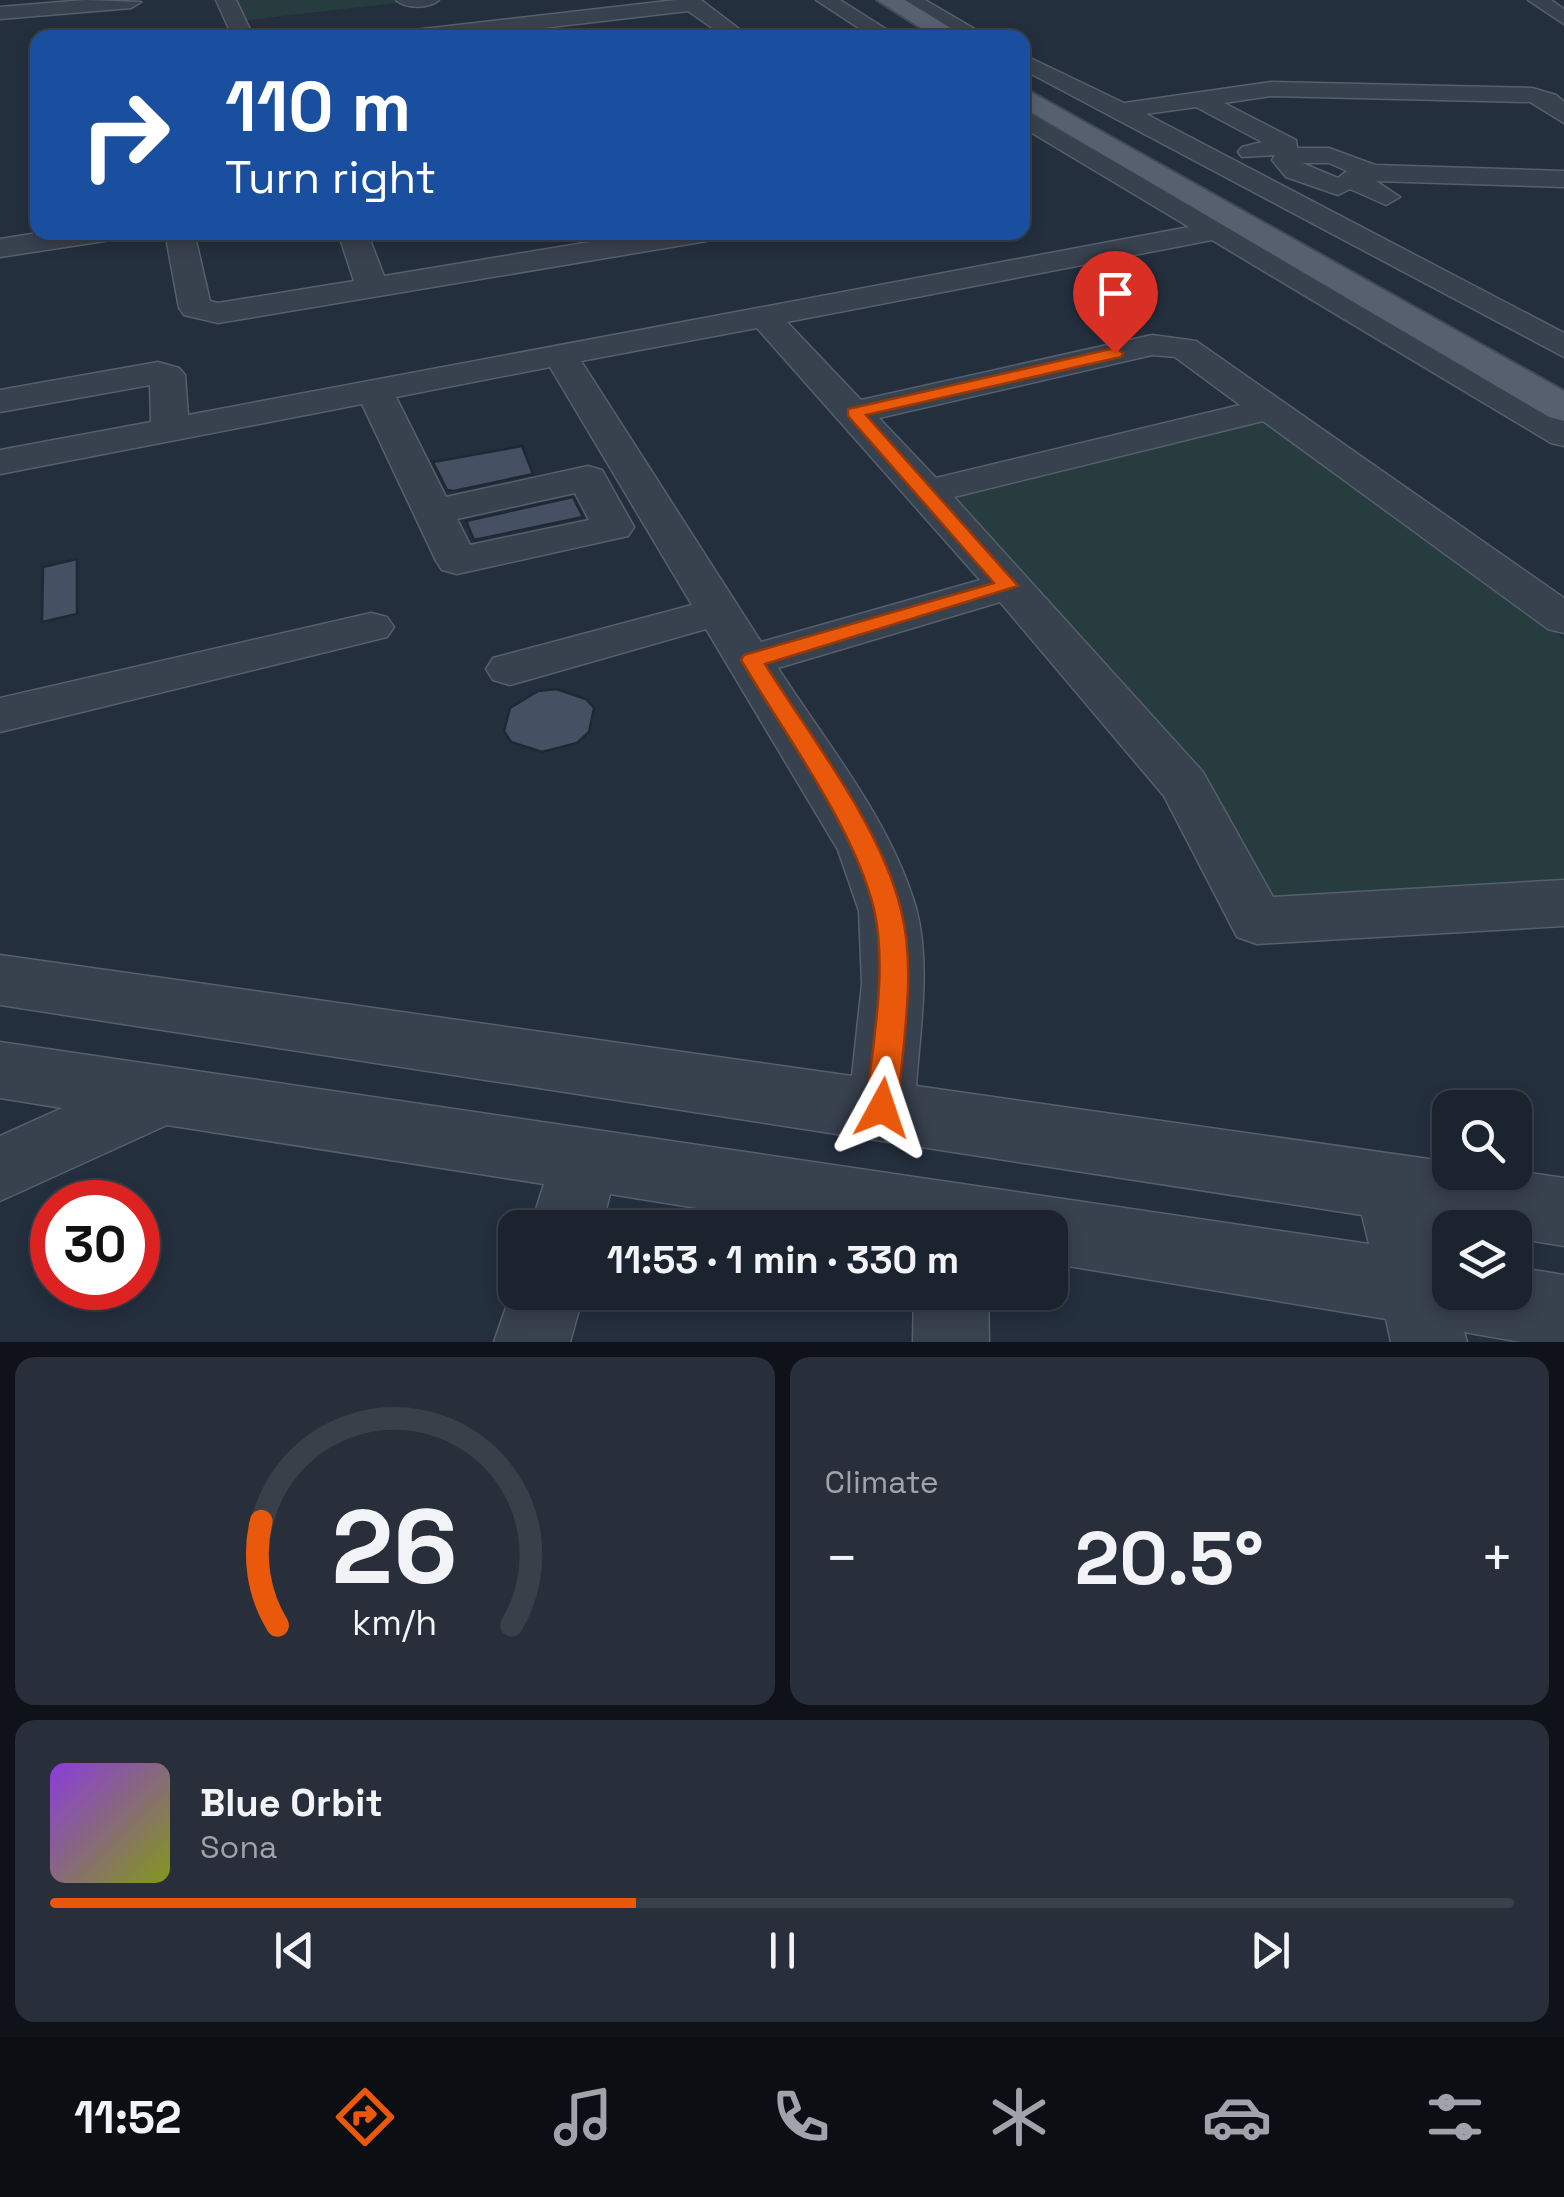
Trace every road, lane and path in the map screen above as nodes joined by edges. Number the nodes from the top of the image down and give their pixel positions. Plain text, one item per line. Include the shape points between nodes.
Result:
1 (226, 0) edge
2 (406, 0) edge
3 (429, 0) edge
4 (826, 0) edge
5 (856, 0) edge
6 (888, 0) edge
7 (910, 0) edge
8 (1538, 0) edge
9 (690, 2) edge
10 (133, 6) edge
11 (0, 13) edge
12 (595, 15) junction
13 (1564, 18) edge
14 (240, 30) edge
15 (466, 30) edge
16 (611, 30) edge
17 (730, 30) edge
18 (877, 30) edge
19 (908, 30) edge
20 (941, 30) edge
21 (965, 30) edge
22 (1030, 64) edge
23 (1030, 78) edge
24 (1209, 98) junction
25 (1030, 100) edge
26 (1120, 111) junction
27 (1564, 116) edge
28 (1030, 121) edge
29 (1213, 158) junction
30 (1564, 179) edge
31 (1368, 183) junction
32 (1564, 196) edge
33 (1320, 213) junction
34 (1212, 231) junction
35 (52, 240) edge
36 (181, 240) edge
37 (355, 240) edge
38 (658, 240) edge
39 (0, 248) edge
40 (372, 287) junction
41 (764, 316) junction
42 (1564, 347) edge
43 (559, 353) junction
44 (1564, 373) edge
45 (373, 388) junction
46 (0, 401) edge
47 (1272, 408) junction
48 (1564, 408) edge
49 (854, 412) junction
50 (170, 428) junction
51 (1564, 435) edge
52 (0, 462) edge
53 (927, 492) junction
54 (434, 512) dead end
55 (1007, 586) junction
56 (1559, 609) edge
57 (721, 611) junction
58 (371, 627) dead end
59 (752, 660) junction
60 (510, 670) dead end
61 (0, 716) edge
62 (1564, 903) edge
63 (0, 980) edge
64 (0, 1070) edge
65 (160, 1096) junction
66 (882, 1108) junction
67 (586, 1157) junction
68 (0, 1168) edge
69 (1392, 1189) junction
70 (570, 1210) edge
71 (892, 1210) edge
72 (1564, 1212) edge
73 (1068, 1233) edge
74 (542, 1310) edge
75 (950, 1310) edge
76 (1564, 1312) edge
77 (1424, 1315) edge
78 (532, 1342) edge
79 (951, 1342) edge

1 - 14 street
2 - 3 street
4 - 18 street
5 - 19 main road
6 - 20 main road
7 - 21 street
8 - 13 street
9 - 12 street
9 - 17 street
10 - 11 street
12 - 15 street
12 - 16 street
22 - 26 street
23 - 44 main road
24 - 26 street
24 - 27 street via 1286,89 1532,95
24 - 29 street via 1287,145
24 - 31 street
25 - 48 main road
26 - 29 street
28 - 34 street
29 - 33 street
30 - 31 street
31 - 32 street via 1426,192
31 - 33 street
33 - 42 street
34 - 41 street via 1040,251
34 - 51 street
35 - 39 street
36 - 40 street via 195,308 208,312
37 - 40 street
38 - 40 street
41 - 43 street
41 - 49 street
43 - 45 street
43 - 57 street
45 - 50 street
45 - 54 street
46 - 50 street via 158,373 167,376
47 - 49 street via 1192,352 1160,344
47 - 53 street
47 - 56 street
49 - 53 street
50 - 52 street
53 - 55 street
55 - 59 street
55 - 62 street via 1185,784 1257,921
57 - 59 street
57 - 60 street
58 - 61 street
59 - 66 street via 864,847 888,911 892,984
63 - 66 street
64 - 65 street
65 - 67 street
65 - 68 street
66 - 69 street
67 - 70 street
67 - 71 street
69 - 72 street
69 - 77 street
73 - 77 street
74 - 78 street
75 - 79 street
76 - 77 street

